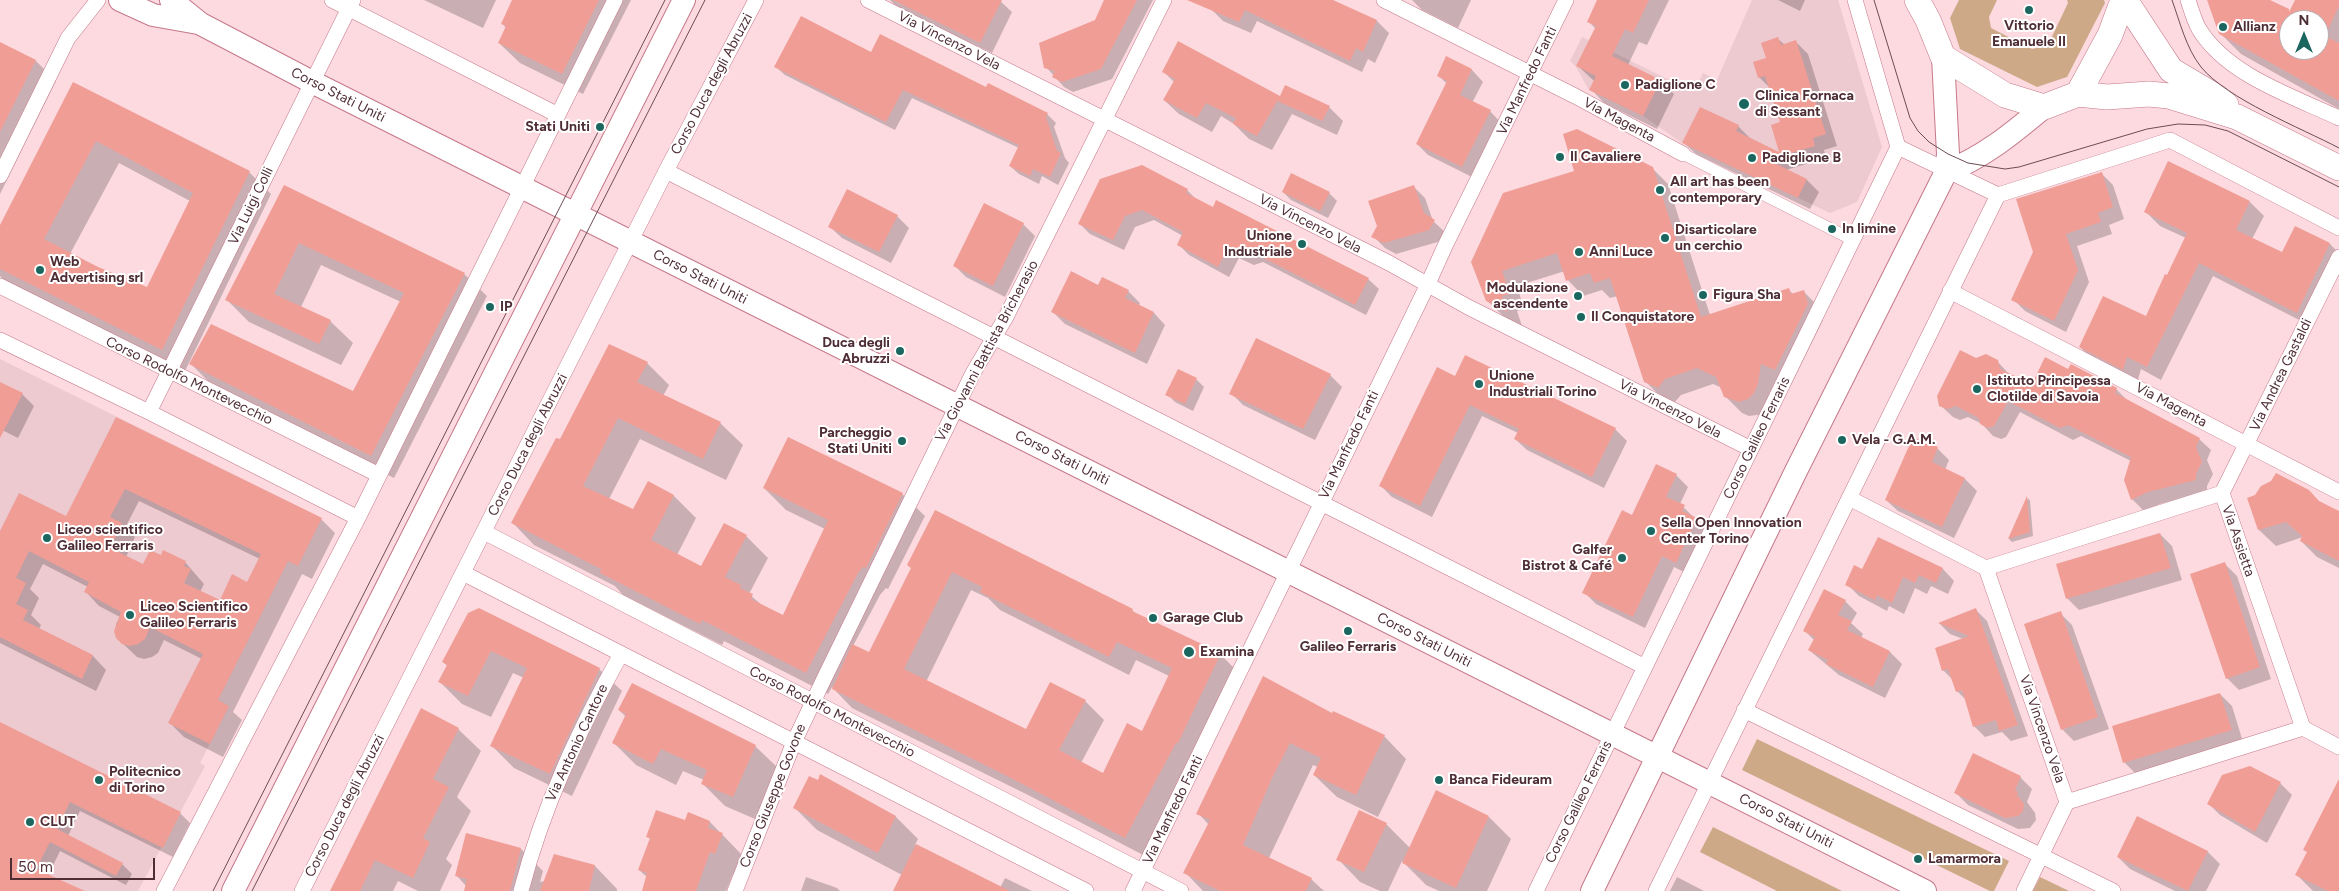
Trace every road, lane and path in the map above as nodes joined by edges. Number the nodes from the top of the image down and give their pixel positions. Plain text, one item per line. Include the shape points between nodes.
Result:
1 (98, 0) edge
2 (120, 0) edge
3 (170, 0) edge
4 (332, 0) edge
5 (615, 0) edge
6 (684, 0) edge
7 (756, 0) edge
8 (868, 0) edge
9 (1164, 0) edge
10 (1384, 0) edge
11 (1566, 0) edge
12 (1855, 0) edge
13 (2124, 0) edge
14 (2188, 0) edge
15 (351, 4) edge
16 (1927, 7) edge
17 (201, 24) junction
18 (1943, 57) junction
19 (1531, 75) junction
20 (312, 82) junction
21 (2078, 94) junction
22 (2044, 107) junction
23 (558, 115) junction
24 (2237, 117) junction
25 (2339, 118) edge
26 (1104, 121) junction
27 (1898, 148) junction
28 (1683, 154) joint
29 (2339, 168) edge
30 (666, 171) junction
31 (1946, 172) junction
32 (0, 176) edge
33 (522, 188) junction
34 (1998, 195) junction
35 (575, 214) junction
36 (2339, 228) edge
37 (1853, 240) junction
38 (630, 242) junction
39 (2339, 257) edge
40 (0, 286) edge
41 (1428, 286) junction
42 (1950, 291) junction
43 (995, 337) junction
44 (0, 340) edge
45 (169, 371) junction
46 (957, 406) junction
47 (149, 412) junction
48 (2247, 445) junction
49 (1751, 450) junction
50 (379, 475) junction
51 (2339, 492) edge
52 (2222, 493) junction
53 (1849, 498) junction
54 (1321, 503) junction
55 (358, 518) junction
56 (484, 532) junction
57 (1986, 568) junction
58 (1288, 571) junction
59 (463, 573) junction
60 (621, 654) junction
61 (1645, 667) junction
62 (813, 702) junction
63 (1744, 710) junction
64 (2303, 728) junction
65 (1612, 734) junction
66 (794, 742) junction
67 (2339, 747) edge
68 (1657, 757) junction
69 (1709, 783) junction
70 (2067, 802) junction
71 (2041, 855) junction
72 (1143, 872) junction
73 (164, 891) edge
74 (233, 891) edge
75 (302, 891) edge
76 (521, 891) edge
77 (735, 891) edge
78 (1086, 891) edge
79 (1133, 891) edge
80 (1181, 891) edge
81 (1536, 891) edge
82 (1592, 891) edge
83 (1656, 891) edge
84 (1925, 891) edge
85 (2024, 891) edge
86 (2114, 891) edge

1 - 32 street via 68,38
2 - 17 main road, Corso Stati Uniti via 153,14
3 - 17 main road, Corso Stati Uniti
4 - 15 street
5 - 23 street
6 - 35 main road
7 - 30 street, Corso Duca degli Abruzzi
8 - 26 street, Via Vincenzo Vela
9 - 26 street, Via Giovanni Battista Bricherasio
10 - 19 street, Via Magenta
11 - 19 street, Via Manfredo Fanti
12 - 27 street
13 - 21 main road
13 - 24 main road via 2170,70 2218,98
14 - 25 street via 2198,28 2214,48 2245,73
15 - 20 street, Via Luigi Colli
15 - 23 street
16 - 18 main road
17 - 20 main road, Corso Stati Uniti
18 - 22 main road via 2004,95
18 - 31 main road
19 - 28 street, Via Magenta
19 - 41 street, Via Manfredo Fanti
20 - 33 main road, Corso Stati Uniti
20 - 45 street, Via Luigi Colli
21 - 22 main road
21 - 24 main road via 2169,96
22 - 31 main road via 2007,138 1968,163
23 - 33 street
24 - 29 main road
26 - 41 street, Via Vincenzo Vela via 1389,263
26 - 43 street, Via Giovanni Battista Bricherasio
27 - 31 street
27 - 37 street, Corso Galileo Ferraris
28 - 37 street, Via Magenta
30 - 38 street, Corso Duca degli Abruzzi
30 - 43 street
31 - 34 street
31 - 68 main road
33 - 35 main road, Corso Stati Uniti
33 - 50 street
34 - 36 street via 2170,140
34 - 42 street
35 - 38 main road, Corso Stati Uniti
35 - 74 main road
37 - 49 street, Corso Galileo Ferraris
38 - 46 main road, Corso Stati Uniti
38 - 56 street, Corso Duca degli Abruzzi
39 - 48 street, Via Andrea Gastaldi
40 - 45 street, Corso Rodolfo Montevecchio
41 - 49 street, Via Vincenzo Vela
41 - 54 street, Via Manfredo Fanti
42 - 48 street, Via Magenta
42 - 53 street
43 - 46 street, Via Giovanni Battista Bricherasio
43 - 54 street
44 - 47 street
45 - 47 street, Via Luigi Colli
45 - 50 street, Corso Rodolfo Montevecchio
46 - 58 main road, Corso Stati Uniti
46 - 62 street, Via Giovanni Battista Bricherasio
47 - 55 street
48 - 51 street, Via Magenta
48 - 52 street, Via Andrea Gastaldi
49 - 61 street, Corso Galileo Ferraris
50 - 55 street
52 - 57 street, Via Assietta
52 - 64 street, Via Assietta
53 - 57 street
53 - 63 street
54 - 58 street, Via Manfredo Fanti
54 - 61 street
55 - 73 street
56 - 59 street, Corso Duca degli Abruzzi
56 - 62 street, Corso Rodolfo Montevecchio
57 - 70 street, Via Vincenzo Vela
58 - 65 main road, Corso Stati Uniti
58 - 72 street, Via Manfredo Fanti
59 - 60 street
59 - 75 street, Corso Duca degli Abruzzi
60 - 66 street
60 - 76 street, Via Antonio Cantore via 560,774
61 - 65 street, Corso Galileo Ferraris
62 - 66 street, Corso Giuseppe Govone
62 - 72 street, Corso Rodolfo Montevecchio
63 - 69 street
63 - 71 street
64 - 67 street
64 - 70 street
65 - 68 main road, Corso Stati Uniti
65 - 81 street, Corso Galileo Ferraris
66 - 77 street, Corso Giuseppe Govone
66 - 78 street
68 - 69 main road, Corso Stati Uniti
68 - 82 main road
69 - 83 street
69 - 84 main road, Corso Stati Uniti
70 - 71 street
71 - 85 street
71 - 86 street
72 - 79 street, Via Manfredo Fanti
72 - 80 street, Corso Rodolfo Montevecchio

